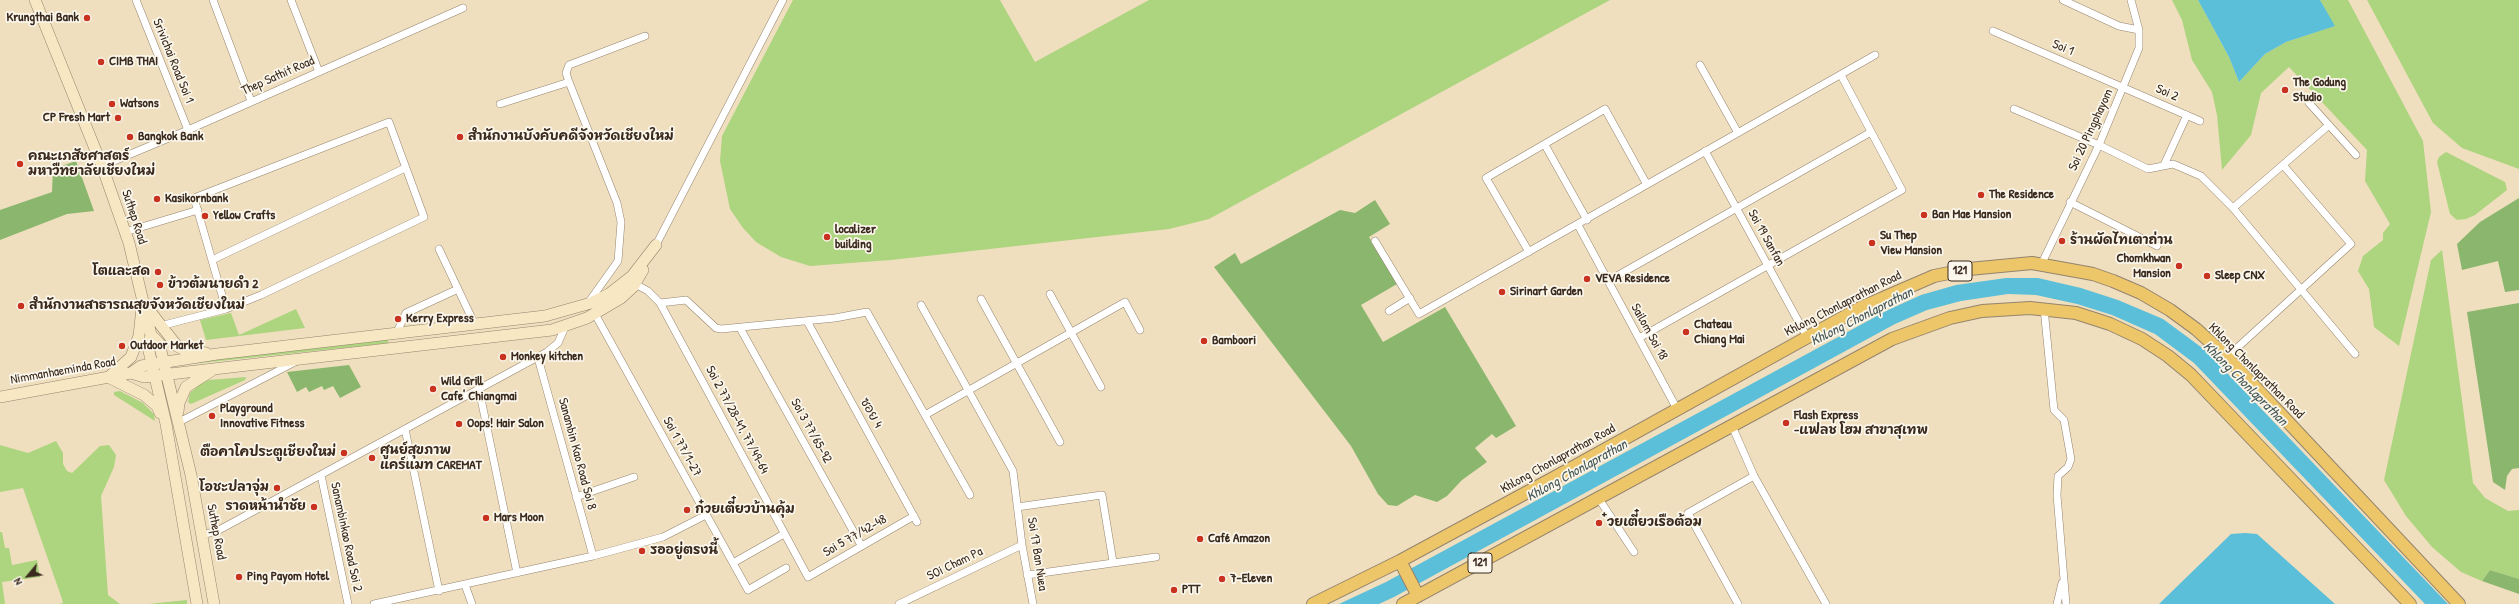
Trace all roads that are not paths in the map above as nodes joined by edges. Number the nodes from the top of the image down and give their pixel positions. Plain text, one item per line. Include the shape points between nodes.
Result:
1 (35, 0) edge
2 (136, 0) edge
3 (213, 0) edge
4 (291, 0) edge
5 (783, 0) edge
6 (2063, 0) edge
7 (2131, 0) edge
8 (2076, 3) edge
9 (463, 8) dead end
10 (2139, 30) junction
11 (1993, 31) dead end
12 (645, 36) dead end
13 (1875, 55) dead end
14 (1700, 65) dead end
15 (319, 72) junction
16 (1841, 75) junction
17 (569, 82) junction
18 (2124, 88) junction
19 (251, 101) junction
20 (2309, 103) dead end
21 (500, 104) dead end
22 (2014, 109) dead end
23 (2187, 116) junction
24 (2200, 121) dead end
25 (2329, 125) junction
26 (188, 130) junction
27 (1871, 132) junction
28 (1738, 133) junction
29 (1546, 145) junction
30 (2099, 145) junction
31 (1704, 151) junction
32 (2356, 155) dead end
33 (2164, 165) junction
34 (2283, 165) junction
35 (102, 166) junction
36 (405, 168) junction
37 (1646, 183) junction
38 (2070, 202) junction
39 (2233, 208) junction
40 (1735, 209) junction
41 (198, 210) junction
42 (1587, 220) junction
43 (1578, 225) junction
44 (125, 232) junction
45 (1375, 241) dead end
46 (656, 245) junction
47 (2157, 246) dead end
48 (439, 249) dead end
49 (1529, 252) junction
50 (212, 260) junction
51 (1766, 265) junction
52 (2041, 265) junction
53 (1608, 281) junction
54 (635, 284) junction
55 (2302, 288) junction
56 (458, 289) junction
57 (1050, 294) dead end
58 (981, 298) dead end
59 (1410, 298) junction
60 (142, 300) junction
61 (660, 302) junction
62 (588, 304) junction
63 (921, 305) dead end
64 (2044, 308) junction
65 (226, 309) junction
66 (567, 311) junction
67 (1390, 311) dead end
68 (594, 314) junction
69 (807, 321) junction
70 (476, 325) junction
71 (160, 326) junction
72 (568, 326) junction
73 (740, 328) junction
74 (1140, 330) dead end
75 (1071, 333) junction
76 (396, 334) junction
77 (151, 335) junction
78 (1807, 337) junction
79 (1639, 338) junction
80 (217, 354) junction
81 (2355, 354) dead end
82 (2227, 357) junction
83 (538, 358) junction
84 (301, 359) junction
85 (1017, 363) junction
86 (221, 367) junction
87 (165, 368) junction
88 (153, 370) junction
89 (108, 377) junction
90 (1101, 387) dead end
91 (479, 389) junction
92 (968, 390) junction
93 (0, 397) edge
94 (1678, 409) junction
95 (925, 415) junction
96 (178, 420) junction
97 (166, 424) junction
98 (1732, 426) junction
99 (405, 429) junction
100 (1060, 442) dead end
101 (321, 475) junction
102 (1754, 476) junction
103 (634, 477) dead end
104 (970, 495) dead end
105 (576, 496) junction
106 (1598, 499) junction
107 (1017, 507) junction
108 (706, 515) junction
109 (916, 519) joint
110 (784, 534) junction
111 (203, 535) junction
112 (861, 545) junction
113 (1022, 545) junction
114 (1634, 552) dead end
115 (593, 556) junction
116 (1156, 557) dead end
117 (1113, 562) junction
118 (733, 563) junction
119 (1402, 565) junction
120 (786, 568) dead end
121 (517, 573) junction
122 (1027, 575) junction
123 (2064, 576) junction
124 (808, 577) joint
125 (465, 585) junction
126 (439, 591) junction
127 (1417, 597) edge
128 (197, 604) edge
129 (214, 604) edge
130 (348, 604) edge
131 (374, 604) edge
132 (472, 604) edge
133 (899, 604) edge
134 (1032, 604) edge
135 (1313, 604) edge
136 (1403, 604) edge
137 (1738, 604) edge
138 (1826, 604) edge
139 (2057, 604) edge
140 (2066, 604) edge
141 (2410, 604) edge
142 (2459, 604) edge

1 - 35 main road, Suthep Road
2 - 26 street, Srivichai Road Soi 1
3 - 19 street
4 - 15 street
5 - 46 street
6 - 8 street
7 - 10 street, Soi 20 Pingphayom
8 - 10 street via 2119,26
9 - 15 street, Thep Sathit Road
10 - 18 street, Soi 20 Pingphayom via 2139,48
11 - 18 street, Soi 1
12 - 17 street via 569,65 566,73
13 - 16 street
14 - 28 street
15 - 19 street, Thep Sathit Road
16 - 27 street
16 - 28 street
17 - 21 street
17 - 62 street via 617,204 621,222 618,261
18 - 23 street, Soi 2
18 - 30 street, Soi 20 Pingphayom
19 - 26 street, Thep Sathit Road
20 - 25 street
22 - 30 street
23 - 24 street, Soi 2
23 - 33 street
25 - 32 street
25 - 34 street
26 - 35 street, Thep Sathit Road
27 - 40 street
27 - 51 street via 1902,190
28 - 31 street
29 - 37 street via 1605,109
29 - 42 street
29 - 49 street via 1486,178
30 - 33 street via 2148,169
30 - 38 street, Soi 20 Pingphayom
31 - 37 street
31 - 40 street, Soi 19 Sanfan
33 - 39 street via 2173,164 2201,176
34 - 39 street
34 - 55 street via 2351,244
35 - 44 main road, Suthep Road
36 - 41 street via 389,122 194,198
36 - 50 street
36 - 65 street via 424,217 261,295
37 - 42 street
38 - 47 street
38 - 52 street, Soi 20 Pingphayom
39 - 55 street
40 - 51 street, Soi 19 Sanfan
40 - 53 street
41 - 44 street
41 - 50 street
42 - 43 street
43 - 49 street
43 - 53 street, Sailom Soi 18
44 - 60 main road, Suthep Road
45 - 59 street
46 - 54 main road
46 - 62 main road via 632,276 609,294
48 - 56 street
49 - 59 street via 1419,314
50 - 65 street
51 - 78 street, Soi 19 Sanfan
51 - 79 street
52 - 78 main road, Khlong Chonlaprathan Road / 121 via 2032,263 1934,276 1860,308
52 - 82 main road, Khlong Chonlaprathan Road / 121 via 2092,274 2141,293 2170,310
53 - 79 street, Sailom Soi 18
54 - 61 street, Soi 2 77/28-41, 77/49-64
54 - 68 main road via 621,298
55 - 81 street
55 - 82 street
56 - 70 street
56 - 76 street via 406,313
57 - 75 street
58 - 85 street
59 - 67 street
60 - 71 main road
60 - 77 main road, Suthep Road
60 - 89 main road via 139,336 131,357
61 - 73 street via 686,300 716,328
61 - 110 street, Soi 2 77/28-41, 77/49-64
62 - 66 main road
63 - 92 street, Soi 17 Ban Nuea
64 - 98 main road, 121 via 1982,311 1892,339
64 - 123 street via 2054,410 2064,420 2071,459 2068,467 2058,476 2057,486
64 - 141 main road, 121 via 2076,313 2110,324 2142,339 2168,356 2191,375
65 - 71 street
66 - 70 main road via 523,320
66 - 72 main road
68 - 72 main road
68 - 108 street, Soi 1 77/1-27
69 - 73 street
69 - 95 street via 867,312
69 - 109 street, ซอย 4
70 - 76 main road
71 - 80 main road via 178,346
72 - 83 street via 558,343
72 - 84 main road via 536,333
73 - 112 street, Soi 3 77/65-92
74 - 75 street via 1125,302
75 - 85 street
75 - 90 street
76 - 80 main road
77 - 87 main road, Suthep Road via 159,343
77 - 88 main road, Suthep Road via 148,347
78 - 94 main road, Khlong Chonlaprathan Road / 121
79 - 94 street, Sailom Soi 18
80 - 87 main road
82 - 142 main road, Khlong Chonlaprathan Road / 121
83 - 91 street
83 - 105 street, Sanambin Kao Road Soi 8
84 - 86 main road
84 - 96 street
85 - 92 street
85 - 100 street
86 - 87 main road
86 - 96 main road via 201,376 186,387 179,403
87 - 88 main road, Nimmanhaeminda Road
87 - 96 main road, Suthep Road
88 - 89 main road, Nimmanhaeminda Road via 141,366 131,373
88 - 97 main road, Suthep Road
89 - 93 main road, Nimmanhaeminda Road
89 - 97 main road via 144,395 157,406
91 - 99 street
91 - 121 street
92 - 95 street
92 - 107 street, Soi 17 Ban Nuea via 1014,471
94 - 119 main road, Khlong Chonlaprathan Road / 121
95 - 104 street
96 - 111 main road, Suthep Road
97 - 128 main road
98 - 102 street
98 - 106 main road, 121
99 - 101 street
99 - 126 street
101 - 111 street via 219,530
101 - 130 street, Sanambinkao Road Soi 2
102 - 137 street via 1688,513
102 - 138 street
103 - 105 street
105 - 115 street, Sanambin Kao Road Soi 8
106 - 114 street
106 - 127 main road, 121
107 - 113 street, Soi 17 Ban Nuea
107 - 117 street via 1102,495
108 - 115 street via 663,537
108 - 118 street, Soi 1 77/1-27
109 - 112 street, Soi 5 77/42-48
110 - 118 street
110 - 124 street, Soi 2 77/28-41, 77/49-64
111 - 129 main road, Suthep Road
112 - 124 street, Soi 5 77/42-48
113 - 122 street, Soi 17 Ban Nuea
113 - 133 street, SOi Cham Pa
115 - 121 street
116 - 117 street
117 - 122 street
118 - 120 street, Soi 1 77/1-27 via 748,590
119 - 127 main road
119 - 135 main road, Khlong Chonlaprathan Road / 121
121 - 125 street
122 - 134 street, Soi 17 Ban Nuea
123 - 139 street
123 - 140 street
125 - 126 street
125 - 132 street
126 - 131 street
127 - 136 main road, 121

